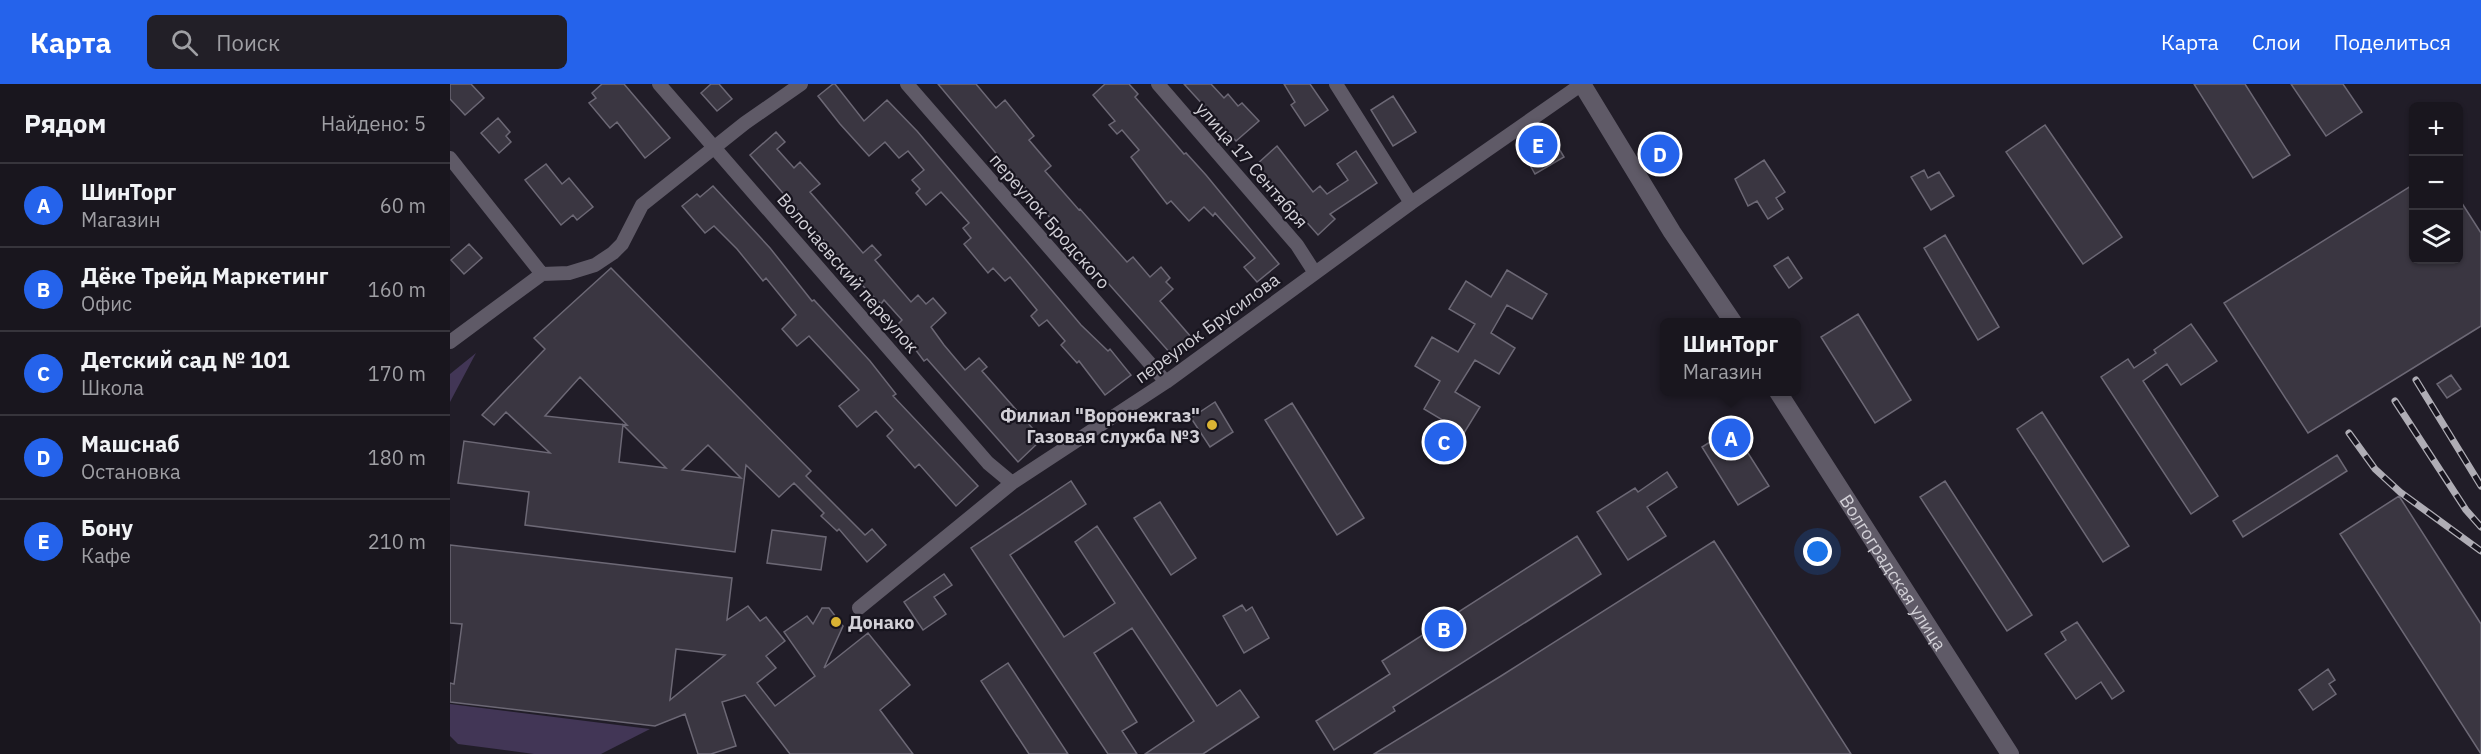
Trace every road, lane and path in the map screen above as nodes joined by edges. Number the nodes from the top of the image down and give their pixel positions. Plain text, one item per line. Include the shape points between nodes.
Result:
1 (659, 84) edge
2 (801, 84) edge
3 (907, 84) edge
4 (1158, 84) edge
5 (1336, 84) edge
6 (1582, 84) edge
7 (715, 147) junction
8 (450, 158) edge
9 (1412, 202) junction
10 (1315, 273) junction
11 (542, 274) junction
12 (1730, 318) edge
13 (450, 342) edge
14 (1166, 382) junction
15 (1781, 396) edge
16 (1012, 483) junction
17 (859, 608) dead end
18 (2010, 754) edge

1 - 7 street, Волочаевский переулок
2 - 7 street
3 - 14 street, переулок Бродского
4 - 10 street, улица 17 Сентября via 1297,245
5 - 9 street
6 - 9 street, переулок Брусилова
6 - 12 main road via 1672,232
7 - 11 street via 642,205 622,244 613,253 595,266
7 - 16 street, Волочаевский переулок via 988,464
8 - 11 street
9 - 10 street, переулок Брусилова
10 - 14 street, переулок Брусилова
11 - 13 street
14 - 16 street, переулок Брусилова
15 - 18 main road, Волгоградская улица
16 - 17 street, переулок Брусилова

